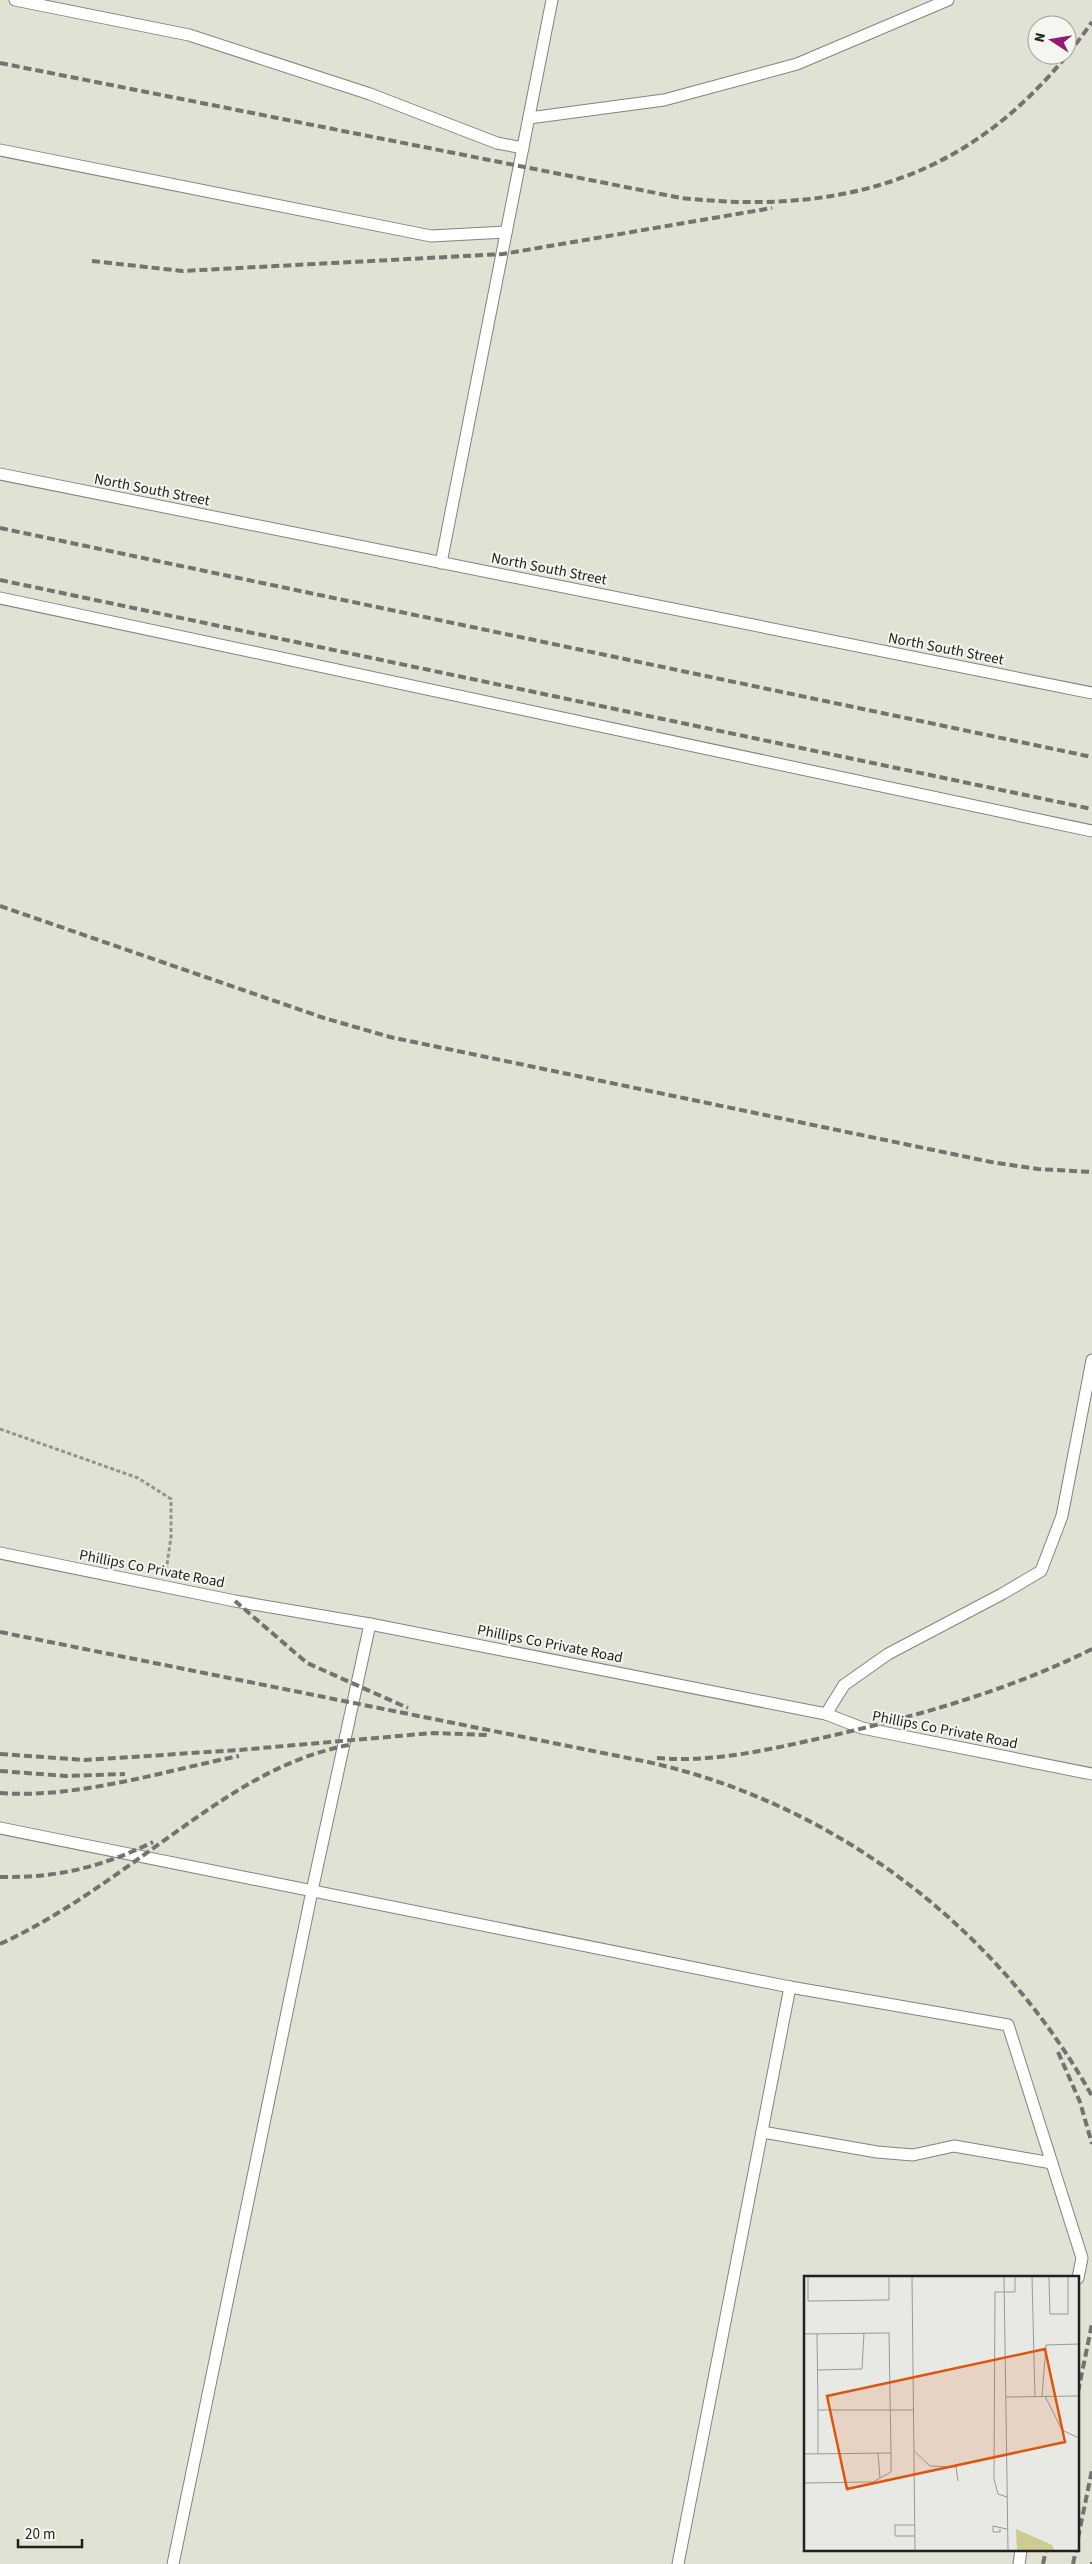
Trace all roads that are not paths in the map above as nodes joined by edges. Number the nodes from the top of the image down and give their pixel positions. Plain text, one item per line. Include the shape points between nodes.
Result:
1 (15, 0) edge
2 (552, 0) edge
3 (948, 0) edge
4 (529, 118) junction
5 (523, 148) junction
6 (0, 150) edge
7 (506, 232) junction
8 (0, 474) edge
9 (441, 563) junction
10 (0, 598) edge
11 (1092, 693) edge
12 (1092, 831) edge
13 (1092, 1360) edge
14 (0, 1553) edge
15 (370, 1624) junction
16 (826, 1714) junction
17 (1092, 1774) edge
18 (0, 1828) edge
19 (312, 1891) junction
20 (790, 1987) junction
21 (762, 2132) junction
22 (1052, 2163) junction
23 (1078, 2276) edge
24 (173, 2564) edge
25 (678, 2564) edge

1 - 5 lane via 190,35 370,94 497,143
2 - 4 lane
3 - 4 lane via 798,64 664,100
4 - 5 lane
5 - 7 lane
6 - 7 lane via 431,236
7 - 9 lane
8 - 9 lane, North South Street
9 - 11 lane, North South Street
10 - 12 lane
13 - 16 lane via 1062,1516 1040,1571 888,1654 844,1685
14 - 15 lane, Phillips Co Private Road
15 - 16 lane, Phillips Co Private Road
15 - 19 lane
16 - 17 lane, Phillips Co Private Road via 862,1728
18 - 19 lane
19 - 20 lane
19 - 24 lane
20 - 21 lane
20 - 22 lane via 1008,2025
21 - 22 lane via 877,2152 912,2155 954,2146
21 - 25 lane
22 - 23 lane via 1082,2258

